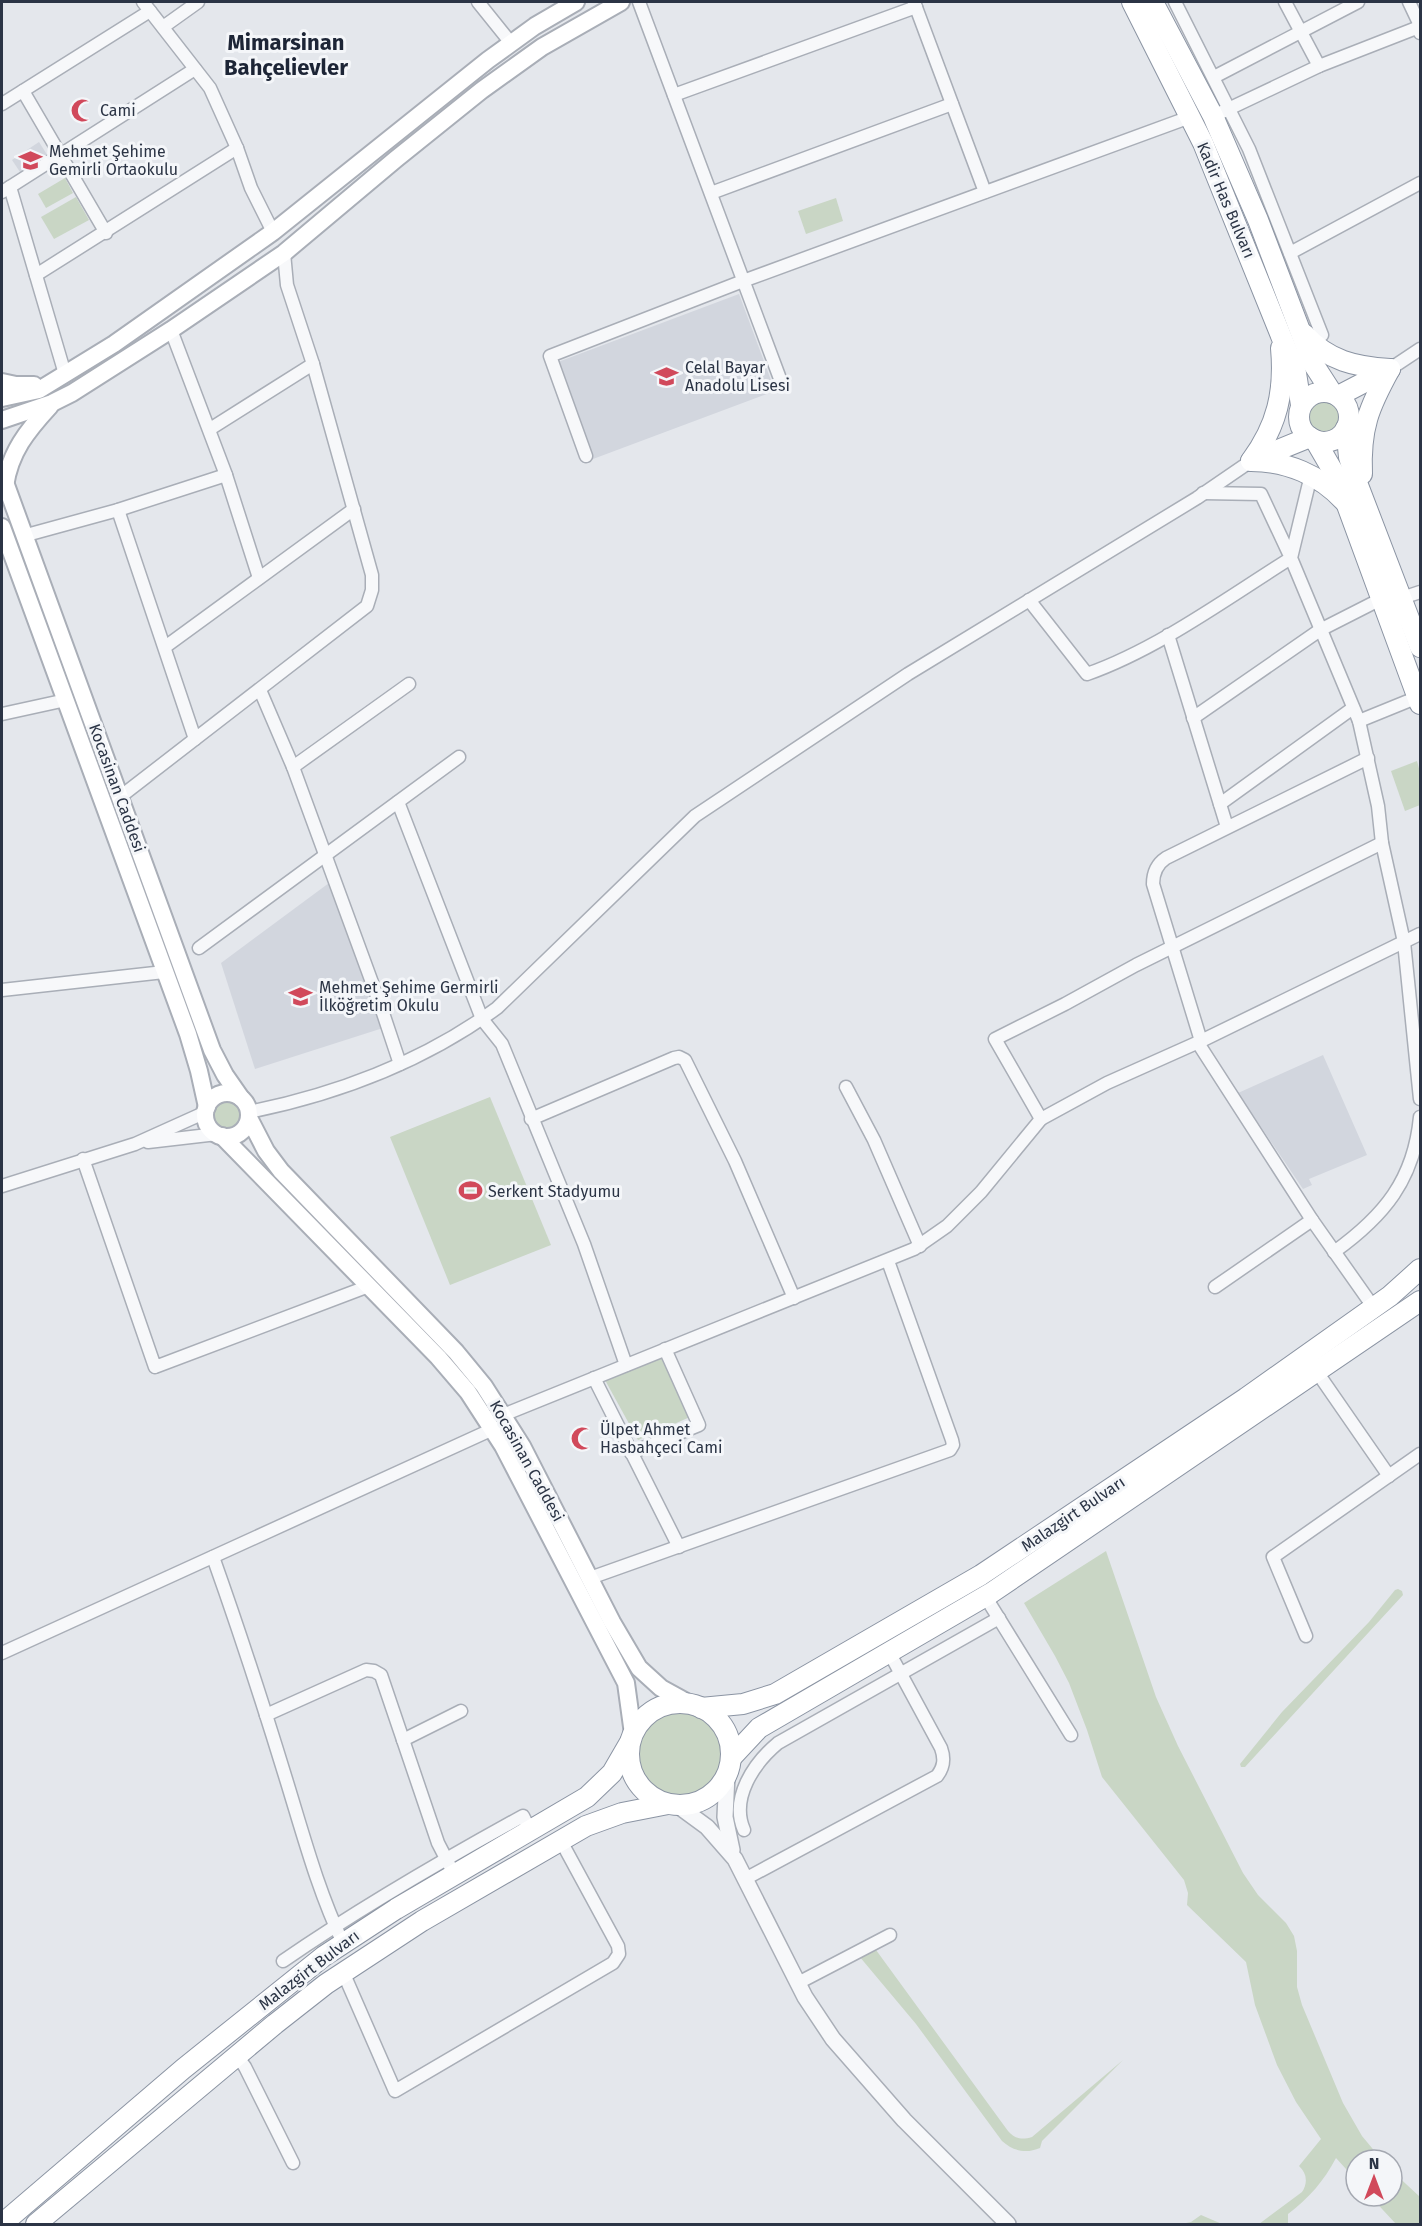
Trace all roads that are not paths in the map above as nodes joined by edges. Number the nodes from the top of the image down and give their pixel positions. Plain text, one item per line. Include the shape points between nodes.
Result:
1 (198, 2) edge
2 (478, 2) edge
3 (576, 2) edge
4 (621, 2) edge
5 (639, 2) edge
6 (1132, 2) edge
7 (1153, 2) edge
8 (1175, 2) edge
9 (1285, 2) edge
10 (1358, 2) edge
11 (1409, 2) edge
12 (915, 4) edge
13 (147, 6) edge
14 (1420, 24) edge
15 (163, 27) junction
16 (1300, 30) junction
17 (511, 43) junction
18 (1319, 66) junction
19 (195, 69) junction
20 (1214, 77) junction
21 (23, 90) junction
22 (674, 95) junction
23 (2, 104) edge
24 (952, 104) junction
25 (1221, 112) junction
26 (1190, 117) junction
27 (237, 148) junction
28 (60, 155) junction
29 (1420, 183) edge
30 (6, 189) edge
31 (985, 192) junction
32 (711, 193) junction
33 (273, 232) junction
34 (106, 233) junction
35 (1282, 249) junction
36 (289, 250) junction
37 (36, 275) junction
38 (743, 281) junction
39 (1275, 322) junction
40 (1298, 325) junction
41 (171, 330) junction
42 (1322, 335) dead end
43 (1420, 349) edge
44 (313, 364) junction
45 (1390, 369) junction
46 (65, 374) junction
47 (2, 382) edge
48 (50, 383) junction
49 (782, 384) dead end
50 (1335, 394) junction
51 (2, 398) edge
52 (52, 403) junction
53 (1300, 408) junction
54 (2, 420) edge
55 (1348, 422) junction
56 (210, 429) junction
57 (1313, 439) junction
58 (1265, 442) junction
59 (586, 456) dead end
60 (1251, 461) junction
61 (226, 475) junction
62 (1311, 475) junction
63 (3, 481) edge
64 (1203, 494) junction
65 (1355, 502) junction
66 (354, 509) junction
67 (118, 510) junction
68 (2, 527) edge
69 (23, 536) junction
70 (1291, 558) junction
71 (259, 578) junction
72 (1420, 592) edge
73 (1402, 598) junction
74 (1381, 599) junction
75 (1029, 600) junction
76 (1320, 630) junction
77 (1167, 635) junction
78 (165, 647) junction
79 (1420, 647) edge
80 (409, 684) dead end
81 (260, 690) junction
82 (66, 700) junction
83 (1419, 700) edge
84 (1353, 708) junction
85 (2, 714) edge
86 (1193, 718) junction
87 (1359, 721) junction
88 (195, 739) junction
89 (459, 757) dead end
90 (1368, 758) junction
91 (293, 767) junction
92 (120, 797) junction
93 (398, 802) junction
94 (1220, 804) junction
95 (1227, 827) junction
96 (1382, 843) junction
97 (325, 856) junction
98 (1420, 934) edge
99 (1404, 942) junction
100 (1171, 947) junction
101 (199, 948) dead end
102 (164, 972) junction
103 (2, 990) edge
104 (482, 1019) junction
105 (1200, 1042) junction
106 (400, 1064) junction
107 (846, 1087) dead end
108 (1420, 1099) edge
109 (246, 1109) junction
110 (206, 1110) junction
111 (1420, 1117) edge
112 (531, 1119) junction
113 (1041, 1119) junction
114 (219, 1135) junction
115 (135, 1144) junction
116 (83, 1159) junction
117 (2, 1186) edge
118 (1312, 1220) junction
119 (920, 1246) junction
120 (1334, 1252) junction
121 (888, 1261) junction
122 (1420, 1269) edge
123 (369, 1286) junction
124 (1215, 1287) dead end
125 (794, 1298) junction
126 (1420, 1301) edge
127 (1374, 1308) junction
128 (665, 1349) junction
129 (626, 1365) junction
130 (1317, 1372) junction
131 (594, 1378) junction
132 (503, 1415) junction
133 (493, 1430) junction
134 (632, 1453) junction
135 (1420, 1454) edge
136 (1389, 1476) junction
137 (679, 1547) junction
138 (213, 1557) junction
139 (590, 1578) junction
140 (985, 1596) junction
141 (999, 1618) junction
142 (1305, 1636) dead end
143 (889, 1652) junction
144 (2, 1653) edge
145 (900, 1672) junction
146 (697, 1706) junction
147 (461, 1711) dead end
148 (266, 1715) junction
149 (1071, 1735) dead end
150 (632, 1738) junction
151 (404, 1740) junction
152 (729, 1766) junction
153 (672, 1805) junction
154 (744, 1830) dead end
155 (561, 1841) junction
156 (735, 1859) junction
157 (450, 1867) junction
158 (745, 1879) junction
159 (339, 1934) junction
160 (890, 1935) dead end
161 (283, 1961) dead end
162 (343, 1972) junction
163 (798, 1983) junction
164 (237, 2056) junction
165 (293, 2163) dead end
166 (2, 2224) edge
167 (36, 2224) edge
168 (1008, 2224) edge

1 - 15 street
2 - 17 street
3 - 17 main road
4 - 36 main road via 542,47 482,90
5 - 22 street
6 - 26 highway, Kadir Has Bulvarı
7 - 25 highway, Kadir Has Bulvarı
8 - 20 street
9 - 16 street
10 - 16 street
11 - 14 street
12 - 22 street
12 - 24 street
13 - 15 street
13 - 21 street
14 - 18 street
15 - 19 street
16 - 18 street
16 - 20 street
17 - 33 main road
18 - 25 street
19 - 27 street via 210,88
19 - 28 street
20 - 25 street
21 - 23 street
21 - 28 street
22 - 32 street
24 - 31 street
24 - 32 street
25 - 35 highway, Kadir Has Bulvarı
26 - 31 street
26 - 39 highway, Kadir Has Bulvarı
27 - 33 street
27 - 34 street
28 - 30 street
28 - 34 street
29 - 35 street
30 - 37 street
31 - 38 street
32 - 38 street
33 - 36 main road via 270,247 276,253
33 - 46 main road via 114,345
34 - 37 street
35 - 40 highway, Kadir Has Bulvarı
35 - 42 street
36 - 41 main road
36 - 44 street via 288,285
37 - 46 street
38 - 49 street
38 - 59 street via 550,356
39 - 53 highway, Kadir Has Bulvarı via 1296,373
39 - 58 highway via 1282,356 1281,389
40 - 45 highway via 1318,348 1338,360
40 - 50 highway, Kadir Has Bulvarı via 1312,362
41 - 52 main road
41 - 56 street
43 - 45 street
44 - 56 street
44 - 66 street
45 - 50 highway
45 - 55 highway
45 - 65 highway via 1364,425
46 - 48 main road
47 - 48 main road via 27,386
48 - 51 main road via 31,393
50 - 53 highway via 1315,393
50 - 55 highway via 1346,405
52 - 54 main road
52 - 63 main road via 21,439
53 - 57 highway via 1302,429
53 - 58 highway
55 - 57 highway via 1333,440
55 - 65 highway
56 - 61 street
57 - 60 highway
57 - 65 highway
58 - 60 highway
60 - 62 highway via 1283,464
60 - 64 street
61 - 67 street
61 - 71 street
62 - 65 highway
62 - 70 street
63 - 69 main road, Kocasinan Caddesi
64 - 70 street via 1261,494
64 - 75 street
65 - 73 highway
65 - 74 highway
66 - 71 street
66 - 81 street via 372,575 367,606
67 - 69 street
67 - 78 street
68 - 82 main road, Kocasinan Caddesi
69 - 92 main road, Kocasinan Caddesi
70 - 76 street
70 - 77 street
71 - 78 street
72 - 73 street
73 - 79 highway
74 - 76 street
74 - 83 highway
75 - 77 street via 1087,674
75 - 104 street via 908,674 695,816
76 - 84 street
76 - 86 street
77 - 86 street
78 - 88 street
80 - 91 street
81 - 88 street
81 - 91 street
82 - 85 street
82 - 102 main road, Kocasinan Caddesi
83 - 87 street
84 - 87 street
84 - 94 street
86 - 94 street
87 - 90 street
88 - 92 street
89 - 93 street
90 - 95 street
90 - 96 street
91 - 97 street
92 - 109 main road, Kocasinan Caddesi via 212,1050
93 - 97 street
93 - 104 street
94 - 95 street
95 - 100 street via 1166,858 1155,870 1153,884
96 - 99 street
96 - 100 street
97 - 101 street
97 - 106 street
98 - 99 street
99 - 105 street
99 - 108 street
100 - 105 street
100 - 113 street via 995,1039
102 - 103 street
102 - 110 main road, Kocasinan Caddesi via 195,1054
104 - 106 street
104 - 112 street via 502,1044
105 - 113 street via 1107,1083
105 - 118 street
106 - 109 street via 326,1093
107 - 119 street via 874,1140
109 - 110 main road via 236,1095 225,1094 214,1098
109 - 114 main road via 241,1132 230,1137
109 - 132 main road, Kocasinan Caddesi via 266,1151 281,1171 456,1352
110 - 114 main road via 207,1124
110 - 115 street
111 - 120 street via 1413,1157 1399,1186 1362,1232
112 - 125 street via 674,1058 685,1060 735,1161
112 - 129 street via 584,1244
113 - 119 street via 981,1192
114 - 115 street
114 - 123 main road, Kocasinan Caddesi
115 - 116 street
116 - 117 street
116 - 123 street via 155,1367
118 - 120 street
118 - 124 street
119 - 121 street
120 - 127 street
121 - 125 street
121 - 137 street via 952,1448
122 - 127 highway, Malazgirt Bulvarı
123 - 133 main road, Kocasinan Caddesi via 453,1374
125 - 128 street
126 - 130 highway, Malazgirt Bulvarı
127 - 146 highway, Malazgirt Bulvarı via 981,1575 775,1694 743,1704
128 - 129 street
128 - 134 street via 699,1425
129 - 131 street
130 - 136 street
130 - 140 highway, Malazgirt Bulvarı
131 - 132 street
131 - 134 street
132 - 139 main road, Kocasinan Caddesi
133 - 138 street
133 - 150 main road, Kocasinan Caddesi via 626,1683
134 - 137 street
135 - 136 street
136 - 142 street via 1273,1557
137 - 139 street
138 - 144 street
138 - 148 street
139 - 146 main road, Kocasinan Caddesi via 639,1668 661,1688
140 - 141 street
140 - 143 highway, Malazgirt Bulvarı
141 - 145 street
141 - 149 street
143 - 145 street
143 - 152 highway, Malazgirt Bulvarı via 759,1728
145 - 154 street via 796,1730 769,1750 743,1792 740,1821
145 - 158 street via 941,1748 944,1760 940,1773
146 - 150 highway via 675,1704 658,1709 643,1719
146 - 152 highway via 716,1718 726,1732
147 - 151 street
148 - 151 street via 363,1672 374,1671 383,1679
148 - 159 street via 316,1876
150 - 153 highway via 629,1760 639,1785 652,1797
150 - 157 highway, Malazgirt Bulvarı via 612,1773 587,1797 530,1830
151 - 157 street
152 - 153 highway via 717,1790 703,1800
152 - 156 street via 725,1817
153 - 155 highway, Malazgirt Bulvarı via 637,1809 604,1819
153 - 156 street via 707,1827
155 - 162 highway, Malazgirt Bulvarı via 422,1921
155 - 162 street via 618,1946 619,1954 613,1963 396,2091
156 - 158 street
157 - 159 highway, Malazgirt Bulvarı
158 - 163 street
159 - 161 street
159 - 166 highway, Malazgirt Bulvarı via 300,1974
160 - 163 street
162 - 164 highway, Malazgirt Bulvarı
163 - 168 street via 833,2039 865,2078
164 - 165 street
164 - 167 highway, Malazgirt Bulvarı

